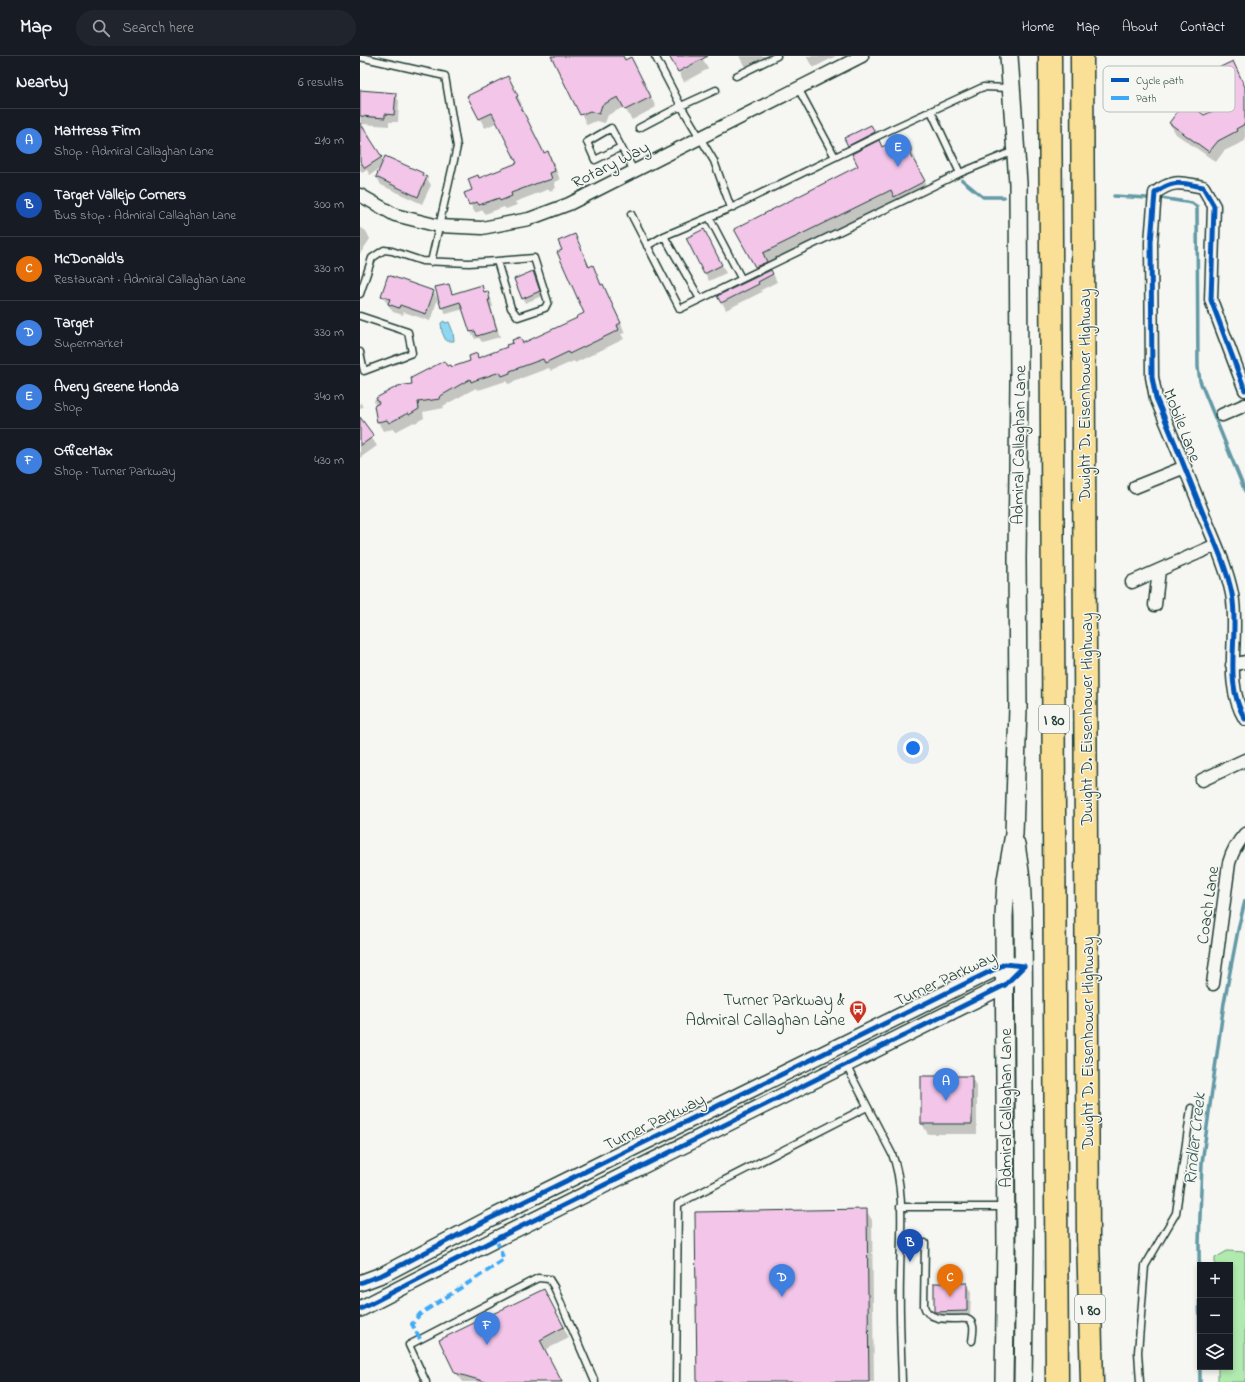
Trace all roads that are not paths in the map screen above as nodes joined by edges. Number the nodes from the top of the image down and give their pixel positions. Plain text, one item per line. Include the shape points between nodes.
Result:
1 (655, 56) edge
2 (777, 56) edge
3 (862, 56) edge
4 (1009, 56) edge
5 (1050, 56) edge
6 (1082, 56) edge
7 (360, 57) edge
8 (736, 76) dead end
9 (798, 88) junction
10 (1011, 88) junction
11 (716, 90) dead end
12 (681, 106) junction
13 (931, 112) junction
14 (639, 128) dead end
15 (700, 138) junction
16 (621, 147) junction
17 (1016, 151) junction
18 (835, 157) junction
19 (634, 171) junction
20 (960, 173) junction
21 (360, 195) edge
22 (731, 208) junction
23 (631, 214) dead end
24 (709, 218) junction
25 (439, 226) junction
26 (664, 236) junction
27 (647, 246) junction
28 (497, 261) junction
29 (431, 262) junction
30 (741, 278) junction
31 (360, 294) edge
32 (700, 299) junction
33 (360, 316) edge
34 (360, 352) edge
35 (1245, 390) edge
36 (1245, 405) edge
37 (1222, 415) dead end
38 (1185, 467) junction
39 (1135, 487) dead end
40 (1216, 545) junction
41 (1159, 570) junction
42 (1132, 582) dead end
43 (1155, 605) dead end
44 (1245, 662) edge
45 (1232, 665) junction
46 (1245, 719) edge
47 (1245, 760) edge
48 (1202, 780) dead end
49 (1014, 834) junction
50 (1245, 834) edge
51 (1005, 964) junction
52 (1024, 966) junction
53 (1214, 984) dead end
54 (1005, 985) junction
55 (846, 1065) junction
56 (867, 1107) junction
57 (1191, 1108) dead end
58 (900, 1207) junction
59 (1006, 1207) junction
60 (925, 1243) dead end
61 (360, 1283) edge
62 (360, 1309) edge
63 (972, 1341) dead end
64 (426, 1382) edge
65 (595, 1382) edge
66 (676, 1382) edge
67 (902, 1382) edge
68 (1004, 1382) edge
69 (1023, 1382) edge
70 (1057, 1382) edge
71 (1092, 1382) edge
72 (1140, 1382) edge

1 - 12 lane
2 - 8 lane
3 - 9 street, Rotary Way
4 - 10 main road, Admiral Callaghan Lane
5 - 70 highway, Dwight D. Eisenhower Highway / I 80
6 - 71 highway, Dwight D. Eisenhower Highway / I 80 via 1088,1237
7 - 25 lane via 445,76 457,147
9 - 15 street, Rotary Way
9 - 18 lane
10 - 13 lane via 983,87
10 - 17 main road, Admiral Callaghan Lane
11 - 12 lane
12 - 14 lane
12 - 15 lane
13 - 18 lane
13 - 20 lane
15 - 19 street, Rotary Way
15 - 22 lane via 714,161
16 - 16 lane via 611,128 587,142 595,160
16 - 19 lane
17 - 20 lane
17 - 49 main road, Admiral Callaghan Lane via 1019,382 1018,739
18 - 22 lane
19 - 25 street, Rotary Way via 569,204 529,219 482,228
20 - 30 lane
21 - 25 street, Rotary Way via 396,214
22 - 24 lane
23 - 27 lane
24 - 26 lane
24 - 30 lane
25 - 29 lane
26 - 27 lane
26 - 32 lane
27 - 32 lane via 680,309
28 - 28 lane via 534,258 548,302 545,308 518,317 511,308
28 - 29 lane via 470,264
29 - 31 lane via 384,250 372,258
30 - 32 lane
33 - 34 lane via 408,332 412,353 364,371
35 - 38 street, Mobile Lane via 1212,300 1214,206 1203,187 1179,182 1164,186 1155,193 1151,242 1152,377 1156,398
36 - 37 street
38 - 39 street
38 - 40 street, Mobile Lane
40 - 41 street
40 - 45 street, Mobile Lane via 1232,594
41 - 42 street
41 - 43 street
44 - 45 street
45 - 46 street, Mobile Lane via 1235,695
47 - 48 street
49 - 51 main road, Admiral Callaghan Lane via 1004,899
49 - 52 main road, Admiral Callaghan Lane via 1021,878
50 - 53 street, Coach Lane via 1234,849 1229,864
51 - 52 street, Turner Parkway
51 - 54 main road, Admiral Callaghan Lane
51 - 61 street, Turner Parkway via 487,1220 384,1274
52 - 54 street, Turner Parkway
52 - 69 main road, Admiral Callaghan Lane
54 - 55 street, Turner Parkway
54 - 59 main road, Admiral Callaghan Lane
55 - 56 lane
55 - 62 street, Turner Parkway
56 - 58 lane via 897,1164
56 - 66 lane via 678,1204
57 - 72 lane via 1176,1212 1145,1266 1138,1352
58 - 59 lane
58 - 67 lane
59 - 68 main road, Admiral Callaghan Lane
60 - 63 lane via 925,1311 934,1317 970,1320 973,1324
64 - 65 lane via 409,1345 538,1278 549,1280 554,1287

